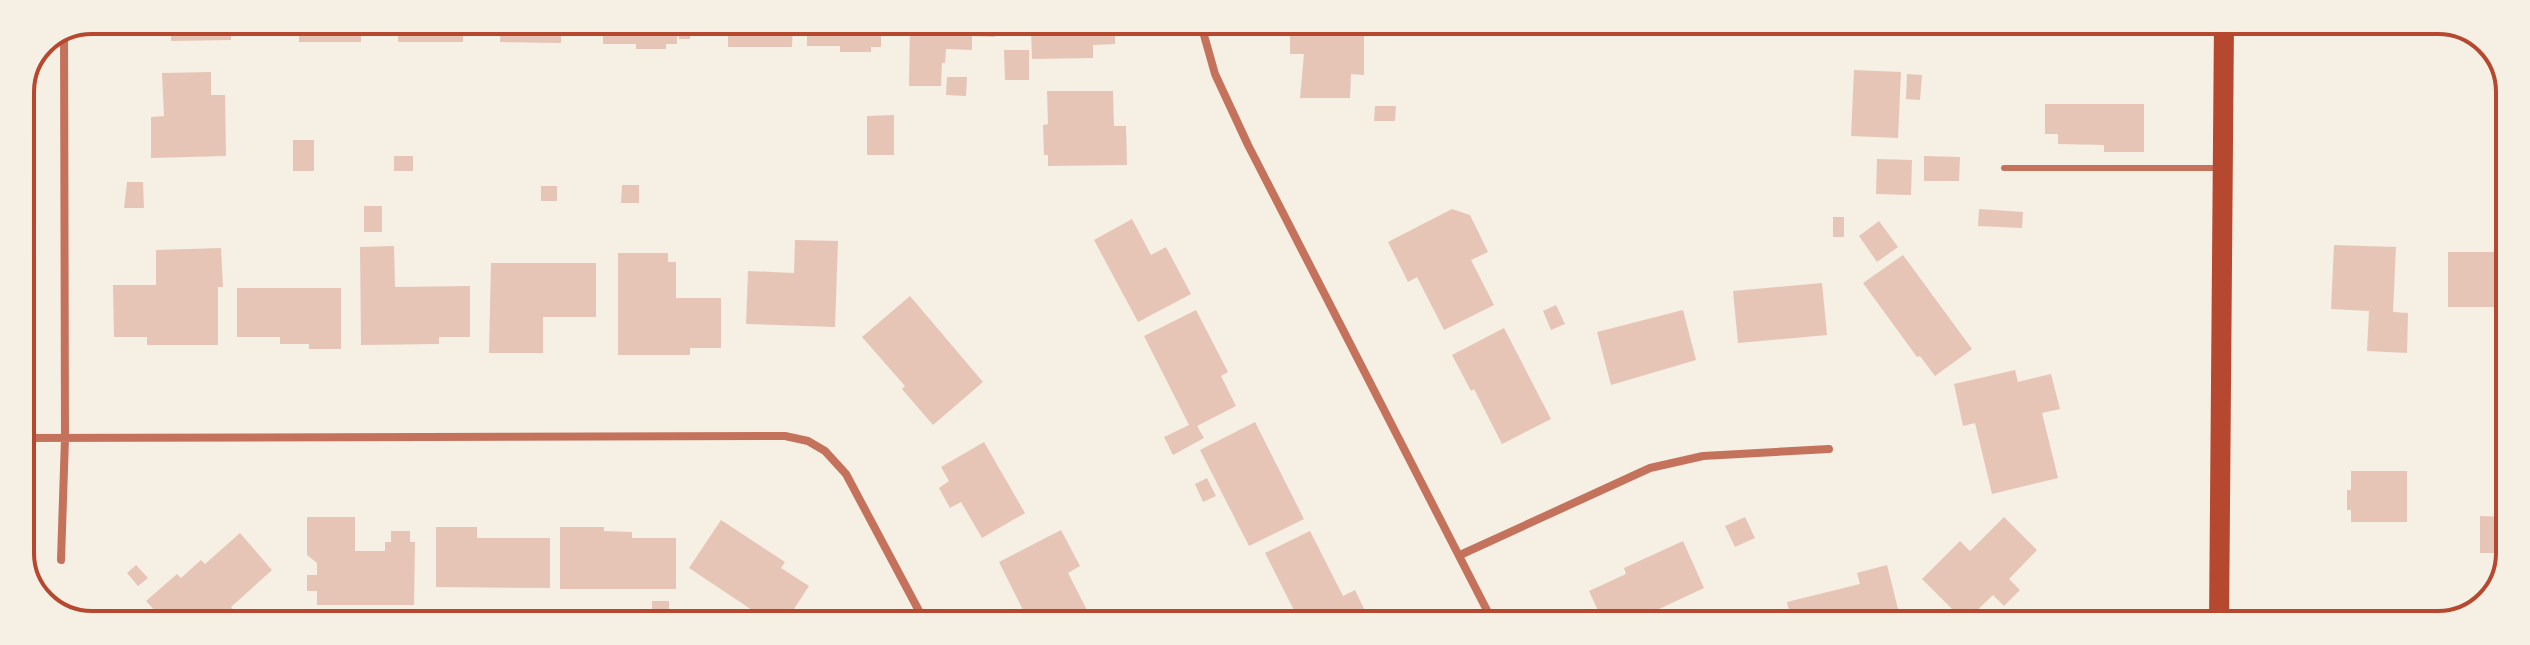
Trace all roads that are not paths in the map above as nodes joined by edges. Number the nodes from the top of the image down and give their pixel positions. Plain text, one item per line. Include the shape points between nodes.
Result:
1 (1204, 34) edge
2 (2224, 34) edge
3 (64, 42) edge
4 (2004, 168) dead end
5 (2223, 168) junction
6 (34, 438) edge
7 (65, 438) junction
8 (1829, 449) dead end
9 (1460, 555) junction
10 (61, 560) dead end
11 (919, 611) edge
12 (1488, 611) edge
13 (2219, 611) edge

1 - 9 street via 1215,74 1248,145
2 - 5 main road
3 - 7 street
4 - 5 lane
5 - 13 main road
6 - 7 street
7 - 10 street
7 - 11 street via 785,436 825,451 846,474
8 - 9 street via 1703,456 1650,468
9 - 12 street

